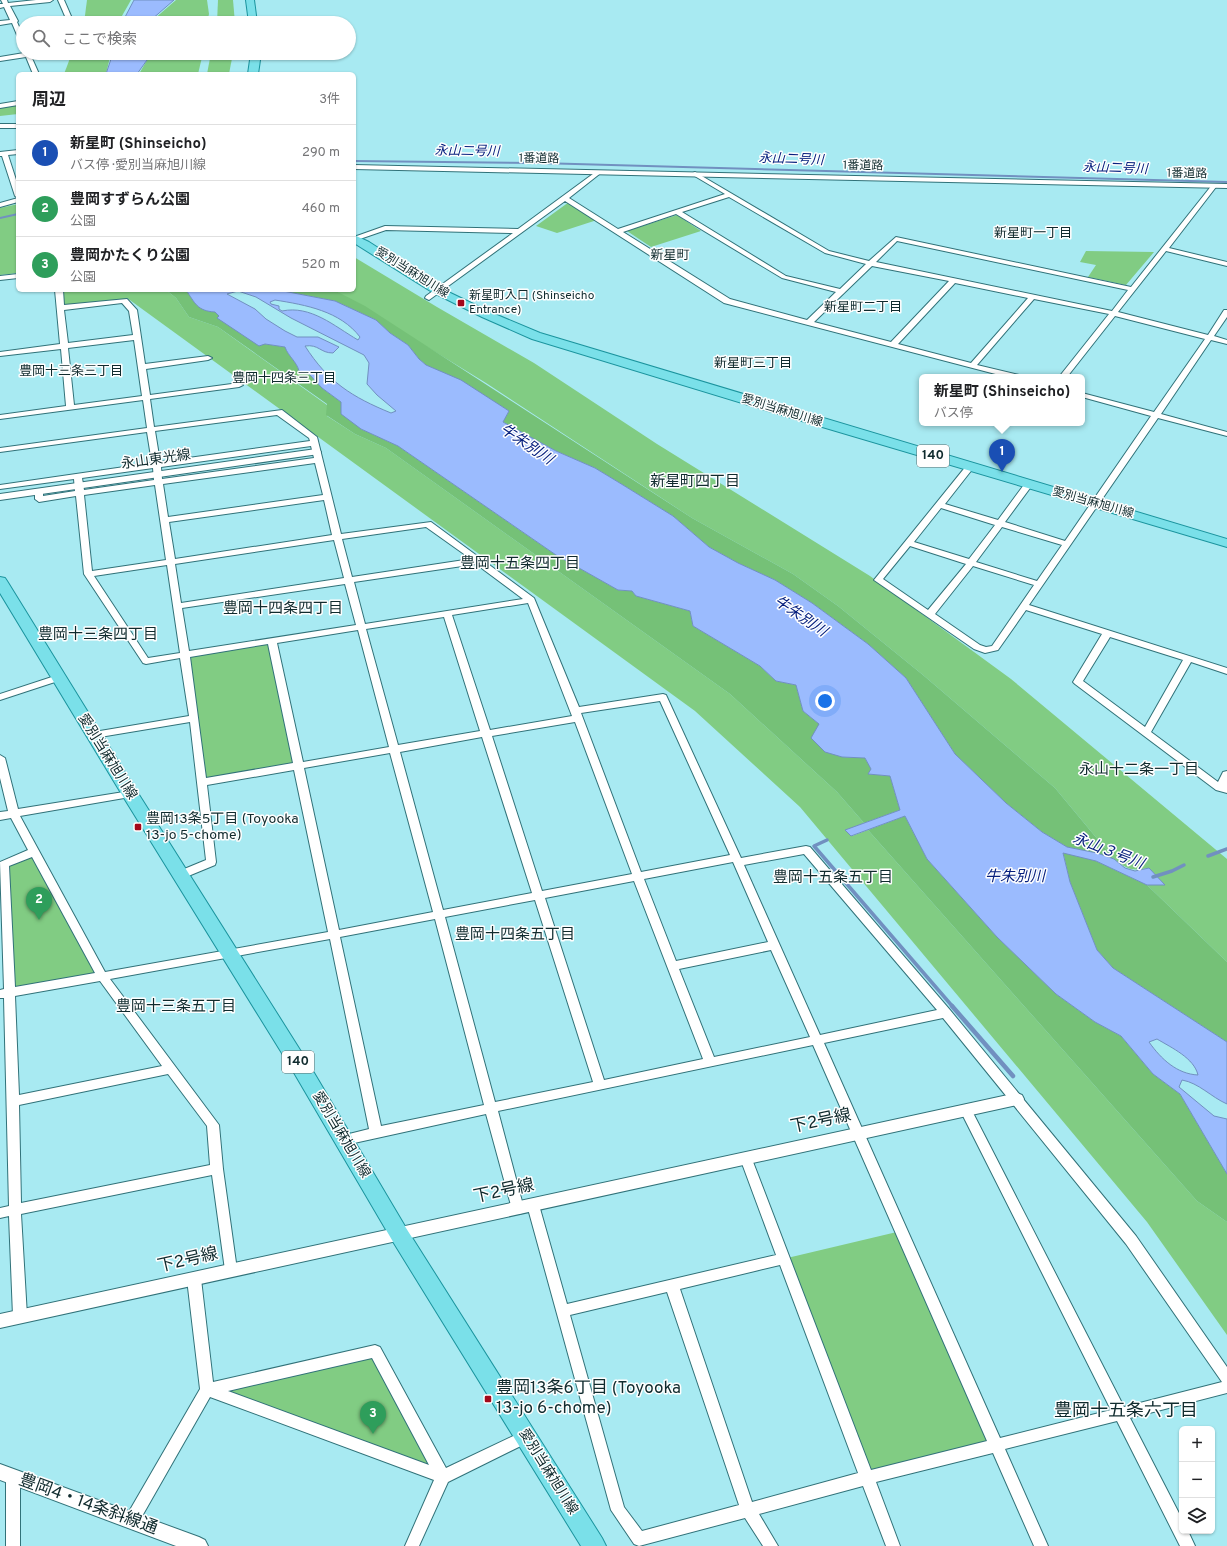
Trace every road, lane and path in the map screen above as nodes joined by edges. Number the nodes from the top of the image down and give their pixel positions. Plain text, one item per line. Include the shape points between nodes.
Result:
1 (50, 0) edge
2 (60, 0) edge
3 (250, 0) edge
4 (5, 3) edge
5 (0, 6) edge
6 (68, 16) edge
7 (252, 16) edge
8 (15, 21) joint
9 (0, 23) edge
10 (16, 56) edge
11 (0, 59) edge
12 (30, 60) edge
13 (255, 60) edge
14 (35, 72) edge
15 (253, 72) edge
16 (16, 104) edge
17 (0, 106) edge
18 (0, 126) edge
19 (16, 126) edge
20 (16, 152) edge
21 (2, 153) edge
22 (356, 167) edge
23 (598, 172) junction
24 (695, 174) junction
25 (1214, 186) junction
26 (1227, 186) edge
27 (16, 192) edge
28 (729, 195) junction
29 (566, 198) junction
30 (16, 201) edge
31 (0, 205) edge
32 (677, 212) junction
33 (520, 231) junction
34 (618, 231) junction
35 (356, 238) edge
36 (356, 239) edge
37 (1164, 249) junction
38 (870, 263) junction
39 (1227, 264) edge
40 (16, 276) edge
41 (0, 278) edge
42 (954, 280) junction
43 (1132, 289) junction
44 (840, 291) junction
45 (59, 292) edge
46 (433, 295) junction
47 (1032, 297) junction
48 (61, 308) junction
49 (1227, 312) edge
50 (1113, 313) junction
51 (809, 322) junction
52 (137, 336) junction
53 (1210, 338) junction
54 (1227, 342) edge
55 (892, 345) junction
56 (64, 346) junction
57 (0, 354) edge
58 (208, 358) dead end
59 (972, 366) junction
60 (142, 367) junction
61 (1004, 374) edge
62 (1065, 374) edge
63 (238, 385) dead end
64 (1085, 396) edge
65 (146, 398) junction
66 (70, 408) junction
67 (1157, 415) junction
68 (0, 417) edge
69 (151, 430) junction
70 (1227, 434) edge
71 (0, 450) edge
72 (316, 452) junction
73 (970, 467) junction
74 (158, 474) junction
75 (1029, 484) junction
76 (78, 485) junction
77 (0, 487) edge
78 (0, 497) edge
79 (327, 498) junction
80 (940, 504) junction
81 (1096, 504) junction
82 (165, 520) junction
83 (1000, 522) junction
84 (337, 537) junction
85 (1227, 542) edge
86 (908, 543) junction
87 (1067, 544) junction
88 (172, 561) junction
89 (478, 561) junction
90 (971, 563) junction
91 (88, 574) junction
92 (349, 581) junction
93 (1, 584) edge
94 (1039, 584) junction
95 (531, 600) junction
96 (178, 606) junction
97 (1024, 606) junction
98 (447, 613) junction
99 (930, 614) junction
100 (362, 627) junction
101 (1108, 632) junction
102 (272, 641) junction
103 (185, 654) junction
104 (1188, 658) junction
105 (1227, 671) edge
106 (58, 678) junction
107 (0, 697) edge
108 (577, 715) junction
109 (194, 718) junction
110 (486, 733) junction
111 (1146, 733) junction
112 (94, 735) junction
113 (394, 749) junction
114 (0, 758) edge
115 (299, 765) junction
116 (1227, 774) edge
117 (202, 782) junction
118 (1224, 789) edge
119 (130, 794) junction
120 (14, 814) junction
121 (0, 816) edge
122 (34, 852) junction
123 (737, 860) junction
124 (181, 874) junction
125 (638, 877) junction
126 (539, 895) junction
127 (438, 915) junction
128 (335, 934) junction
129 (774, 945) junction
130 (231, 954) junction
131 (674, 966) junction
132 (102, 976) junction
133 (5, 993) edge
134 (946, 1013) junction
135 (816, 1040) junction
136 (710, 1062) junction
137 (170, 1069) junction
138 (600, 1086) junction
139 (1017, 1099) junction
140 (13, 1101) junction
141 (491, 1108) junction
142 (966, 1110) junction
143 (376, 1132) junction
144 (858, 1133) junction
145 (345, 1140) junction
146 (746, 1158) junction
147 (217, 1169) junction
148 (526, 1207) junction
149 (15, 1210) junction
150 (0, 1213) edge
151 (400, 1234) junction
152 (783, 1259) junction
153 (231, 1270) junction
154 (194, 1279) junction
155 (672, 1286) junction
156 (562, 1311) junction
157 (20, 1316) junction
158 (0, 1321) edge
159 (1227, 1378) edge
160 (1227, 1387) edge
161 (207, 1390) junction
162 (1121, 1414) junction
163 (526, 1436) junction
164 (997, 1445) junction
165 (6, 1474) edge
166 (443, 1477) junction
167 (866, 1478) junction
168 (748, 1510) junction
169 (132, 1520) junction
170 (13, 1546) edge
171 (199, 1546) edge
172 (412, 1546) edge
173 (594, 1546) edge
174 (771, 1546) edge
175 (893, 1546) edge
176 (1041, 1546) edge
177 (1188, 1546) edge

1 - 4 street
2 - 6 street
3 - 7 main road
4 - 5 street
4 - 8 street
8 - 9 street
10 - 11 street
12 - 14 street
13 - 15 main road
16 - 17 street
18 - 19 street
20 - 21 street
21 - 27 street
22 - 23 street, 1番道路
23 - 24 street, 1番道路
23 - 29 street
24 - 25 street, 1番道路
24 - 28 street
25 - 26 street, 1番道路
25 - 37 street
28 - 32 street
28 - 38 street via 827,252
29 - 33 street
29 - 34 street
30 - 31 street
32 - 34 street
32 - 44 street via 784,277
33 - 35 street via 386,228
33 - 46 street
34 - 51 street via 727,300
36 - 46 main road, 愛別当麻旭川線 / 140 via 407,272
37 - 39 street
37 - 43 street
38 - 42 street
38 - 43 street via 896,239
38 - 44 street
40 - 41 street
42 - 47 street
42 - 55 street
43 - 50 street
44 - 51 street
45 - 48 street
46 - 73 main road, 愛別当麻旭川線 / 140 via 558,343
47 - 50 street
47 - 59 street
48 - 52 street via 124,301 133,310
48 - 56 street
49 - 53 street
50 - 53 street
50 - 62 street
51 - 55 street
52 - 56 street
52 - 60 street
53 - 54 street
53 - 67 street
55 - 59 street
56 - 57 street
56 - 66 street
58 - 60 street
59 - 61 street
60 - 65 street
63 - 65 street
64 - 67 street
65 - 66 street
65 - 69 street
66 - 68 street
67 - 70 street
67 - 81 street
69 - 71 street
69 - 72 street via 279,412 313,437
69 - 74 street
72 - 74 street, 永山東光線
72 - 79 street
73 - 75 main road, 愛別当麻旭川線 / 140
73 - 80 street
74 - 76 street, 永山東光線
74 - 82 street
75 - 81 main road, 愛別当麻旭川線 / 140
75 - 83 street
76 - 77 street
76 - 78 street, 永山東光線
76 - 91 street
79 - 82 street
79 - 84 street
80 - 83 street
80 - 86 street
81 - 85 main road, 愛別当麻旭川線 / 140
81 - 87 street
82 - 88 street
83 - 87 street
83 - 90 street
84 - 88 street
84 - 89 street via 428,524
84 - 92 street
86 - 90 street
86 - 99 street via 878,580
87 - 94 street
88 - 91 street
88 - 96 street
89 - 92 street
89 - 95 street
90 - 94 street
90 - 99 street
91 - 103 street via 146,660
92 - 96 street
92 - 100 street
93 - 106 main road, 愛別当麻旭川線 / 140
94 - 97 street
95 - 98 street
95 - 108 street
96 - 103 street
97 - 99 street via 995,648 989,650 977,647
97 - 101 street
98 - 100 street
98 - 110 street
100 - 102 street
100 - 113 street
101 - 104 street
101 - 111 street via 1078,682
102 - 103 street
102 - 115 street
103 - 109 street
104 - 105 street
104 - 111 street
106 - 107 street
106 - 112 main road, 愛別当麻旭川線 / 140
108 - 110 street
108 - 123 street via 663,697
108 - 125 street
109 - 112 street
109 - 117 street
110 - 113 street
110 - 126 street
111 - 118 street
112 - 119 main road, 愛別当麻旭川線 / 140
113 - 115 street
113 - 127 street
114 - 120 street
115 - 117 street
115 - 128 street
116 - 118 street
117 - 124 street via 211,862
119 - 120 street
119 - 124 main road, 愛別当麻旭川線 / 140
120 - 121 street
120 - 122 street
122 - 132 street
122 - 133 street via 4,864
123 - 125 street
123 - 129 street
123 - 134 street via 806,850
124 - 130 main road, 愛別当麻旭川線 / 140
125 - 126 street
125 - 131 street
126 - 127 street
126 - 138 street
127 - 128 street
127 - 141 street
128 - 130 street
128 - 143 street
129 - 131 street
129 - 135 street
130 - 132 street
130 - 145 main road, 愛別当麻旭川線 / 140
131 - 136 street
132 - 133 street
132 - 137 street
133 - 140 street
134 - 135 street
134 - 139 street
135 - 136 street
135 - 144 street
136 - 138 street
137 - 140 street
137 - 147 street via 213,1125
138 - 141 street
139 - 142 street, 下2号線
139 - 159 street via 1131,1240
140 - 149 street
141 - 143 street
141 - 148 street
142 - 144 street, 下2号線
142 - 162 street
143 - 145 street
144 - 146 street, 下2号線
144 - 164 street
145 - 151 main road, 愛別当麻旭川線 / 140
146 - 148 street, 下2号線
146 - 152 street
147 - 149 street
147 - 153 street
148 - 151 street, 下2号線
148 - 156 street
149 - 150 street
149 - 157 street
151 - 153 street, 下2号線
151 - 163 main road, 愛別当麻旭川線 / 140
152 - 155 street
152 - 167 street
153 - 154 street, 下2号線
154 - 157 street, 下2号線
154 - 161 street
155 - 156 street
155 - 168 street
156 - 168 street via 618,1510 639,1539
157 - 158 street, 下2号線
160 - 162 street
161 - 166 street
161 - 166 street via 375,1351
161 - 169 street
162 - 164 street
162 - 177 street
163 - 166 street
163 - 173 main road, 愛別当麻旭川線 / 140
164 - 167 street
164 - 176 street
165 - 169 street, 豊岡4・14条斜線通
165 - 170 street
166 - 172 street
167 - 168 street
167 - 175 street
168 - 174 street
169 - 171 street, 豊岡4・14条斜線通

